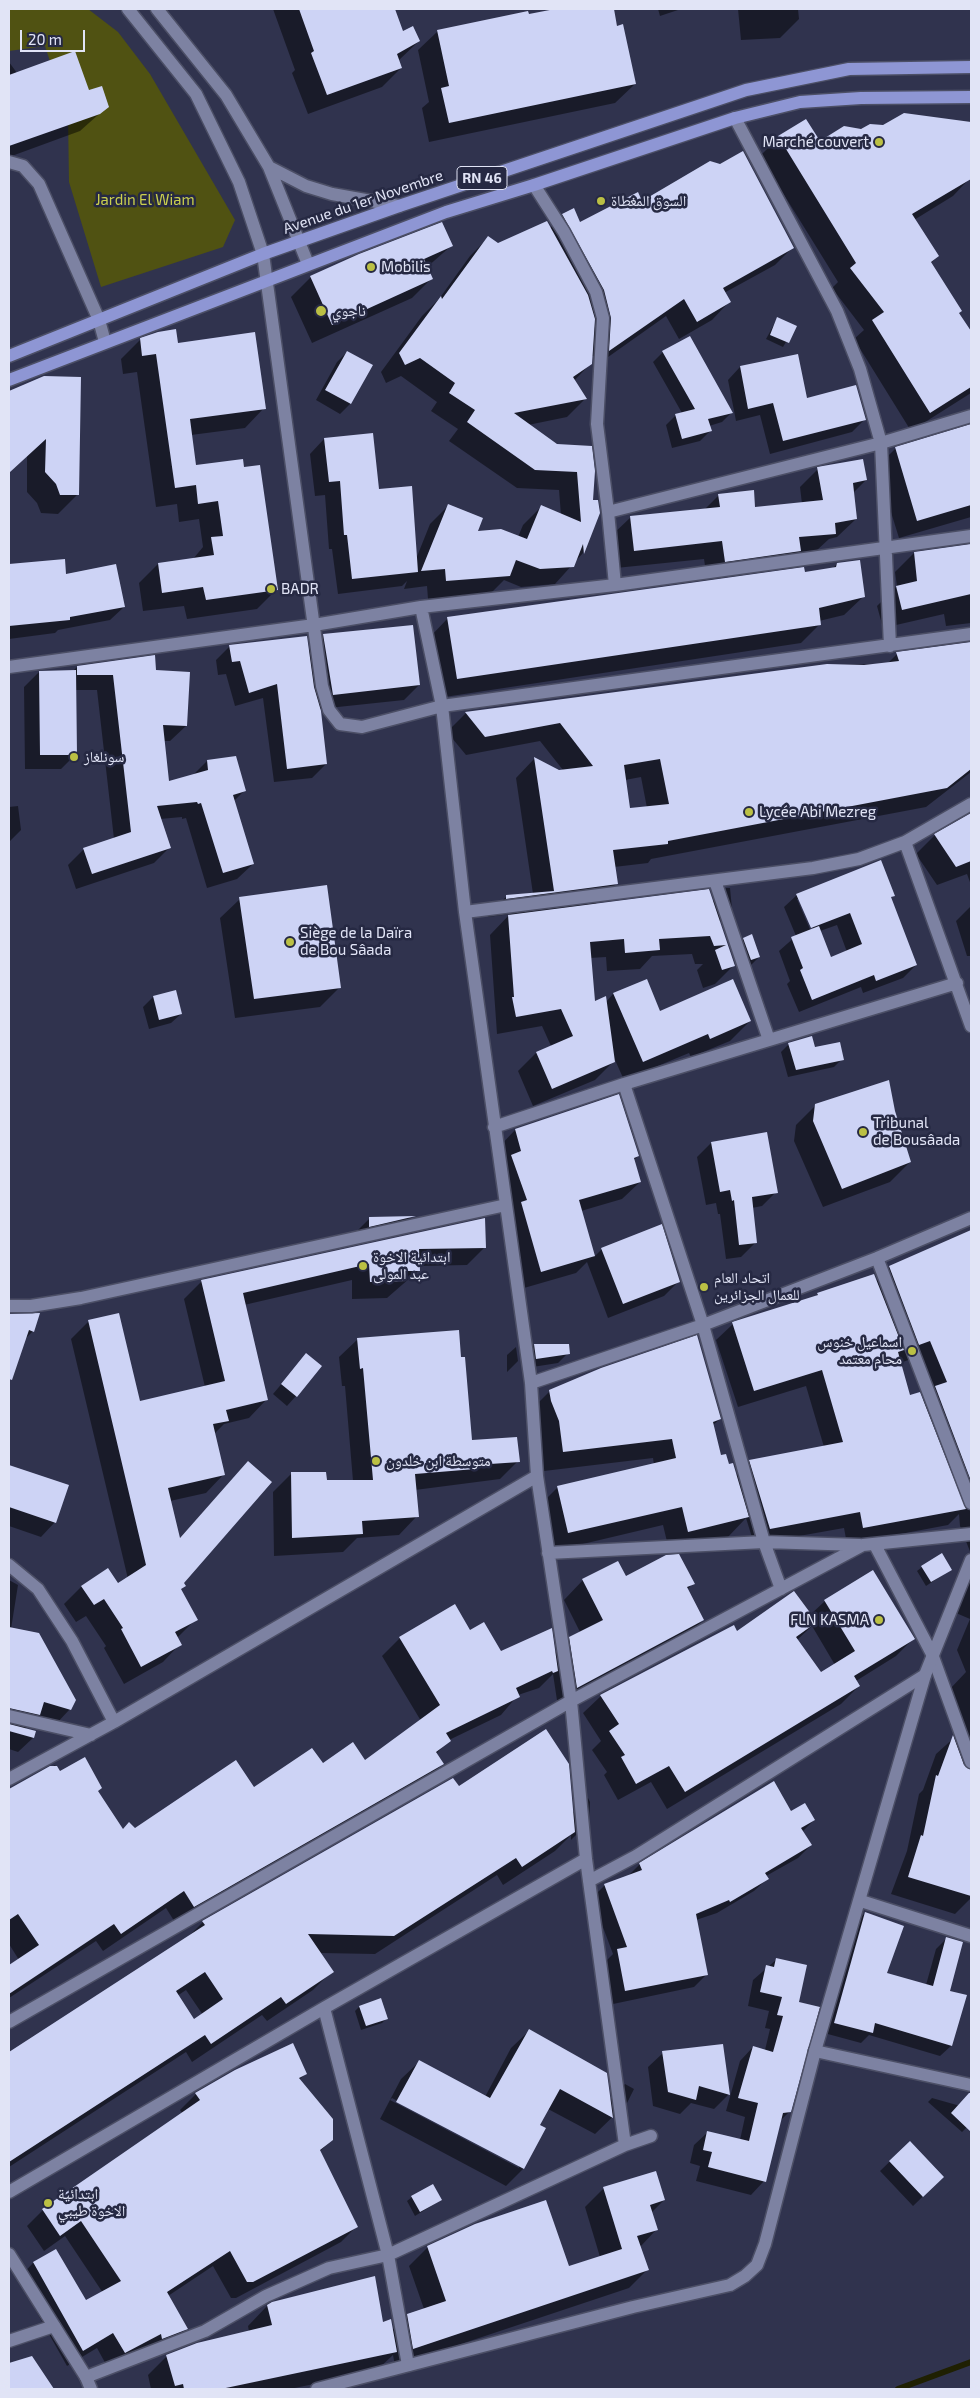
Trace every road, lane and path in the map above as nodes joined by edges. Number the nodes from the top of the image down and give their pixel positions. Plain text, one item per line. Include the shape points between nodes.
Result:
1 (128, 9) edge
2 (156, 9) edge
3 (971, 67) edge
4 (971, 97) edge
5 (735, 118) junction
6 (9, 162) edge
7 (269, 167) junction
8 (534, 185) junction
9 (400, 206) junction
10 (300, 242) junction
11 (263, 254) junction
12 (308, 264) junction
13 (267, 280) junction
14 (99, 320) junction
15 (105, 342) junction
16 (9, 356) edge
17 (9, 380) edge
18 (971, 416) edge
19 (881, 443) junction
20 (608, 512) junction
21 (971, 536) edge
22 (887, 548) junction
23 (615, 585) junction
24 (421, 607) junction
25 (314, 625) junction
26 (971, 634) edge
27 (890, 646) junction
28 (9, 667) edge
29 (442, 706) junction
30 (971, 804) edge
31 (905, 842) junction
32 (716, 881) junction
33 (464, 912) junction
34 (957, 983) junction
35 (971, 1026) edge
36 (769, 1040) junction
37 (624, 1084) junction
38 (494, 1127) junction
39 (506, 1205) junction
40 (971, 1218) edge
41 (877, 1258) junction
42 (9, 1306) edge
43 (703, 1325) junction
44 (531, 1383) junction
45 (537, 1476) junction
46 (971, 1503) edge
47 (971, 1534) edge
48 (764, 1542) junction
49 (869, 1545) junction
50 (548, 1552) junction
51 (971, 1560) edge
52 (9, 1564) edge
53 (780, 1589) junction
54 (932, 1654) junction
55 (925, 1676) junction
56 (571, 1701) junction
57 (9, 1716) edge
58 (114, 1722) junction
59 (91, 1735) junction
60 (971, 1762) edge
61 (9, 1779) edge
62 (586, 1859) junction
63 (589, 1881) junction
64 (861, 1901) junction
65 (971, 1936) edge
66 (324, 2008) junction
67 (9, 2022) edge
68 (815, 2051) junction
69 (971, 2085) edge
70 (651, 2136) dead end
71 (625, 2145) junction
72 (9, 2192) edge
73 (9, 2254) edge
74 (388, 2255) junction
75 (54, 2326) junction
76 (9, 2341) edge
77 (408, 2365) junction
78 (88, 2383) edge
79 (317, 2389) edge

1 - 11 street via 196,94 239,182
2 - 7 street via 226,95
3 - 9 main road, Avenue du 1er Novembre / RN 46 via 849,69 746,90
4 - 5 main road, RN 46 via 800,102
5 - 8 main road, RN 46
5 - 19 street via 837,310 860,369
6 - 14 street via 30,171 39,184
7 - 9 street via 306,186 332,194
7 - 10 street
8 - 12 main road, RN 46 via 446,212
8 - 20 street via 596,292 603,318 597,424
9 - 10 main road, Avenue du 1er Novembre / RN 46
10 - 11 main road, Avenue du 1er Novembre / RN 46
10 - 12 street
11 - 13 street
11 - 14 main road, Avenue du 1er Novembre / RN 46
12 - 13 main road, RN 46
13 - 15 main road, RN 46
13 - 25 street
14 - 15 street
14 - 16 main road, Avenue du 1er Novembre / RN 46
15 - 17 main road, RN 46
18 - 19 street
19 - 20 street
19 - 22 street
20 - 23 street
21 - 22 street
22 - 23 street
22 - 27 street
23 - 24 street
24 - 25 street
24 - 29 street
25 - 28 street
25 - 29 street via 325,699 332,716 340,724 362,727
26 - 27 street
27 - 29 street
29 - 33 street
30 - 31 street
31 - 32 street via 859,859
31 - 34 street
32 - 33 street
32 - 36 street
33 - 38 street
34 - 35 street
34 - 36 street
36 - 37 street
37 - 38 street
37 - 43 street
38 - 39 street
39 - 42 street via 81,1298 32,1306
39 - 44 street
40 - 41 street
41 - 43 street
41 - 46 street
43 - 44 street
43 - 48 street
44 - 45 street
45 - 50 street
45 - 58 street
47 - 49 street
48 - 49 street
48 - 50 street
48 - 53 street
49 - 53 street
49 - 54 street
50 - 56 street
51 - 54 street
52 - 58 street via 38,1589 72,1641
53 - 56 street
54 - 55 street
54 - 60 street
55 - 63 street via 636,1856
55 - 64 street
56 - 62 street
56 - 67 street
57 - 59 street
58 - 59 street
59 - 61 street
62 - 63 street
62 - 66 street
63 - 71 street
64 - 65 street
64 - 68 street
66 - 72 street
66 - 74 street
68 - 69 street
68 - 77 street via 765,2244 757,2265 744,2276 730,2285
70 - 71 street
71 - 74 street
73 - 75 street
74 - 77 street
74 - 78 street via 330,2268 266,2296 205,2332
75 - 76 street
75 - 78 street
77 - 79 street

